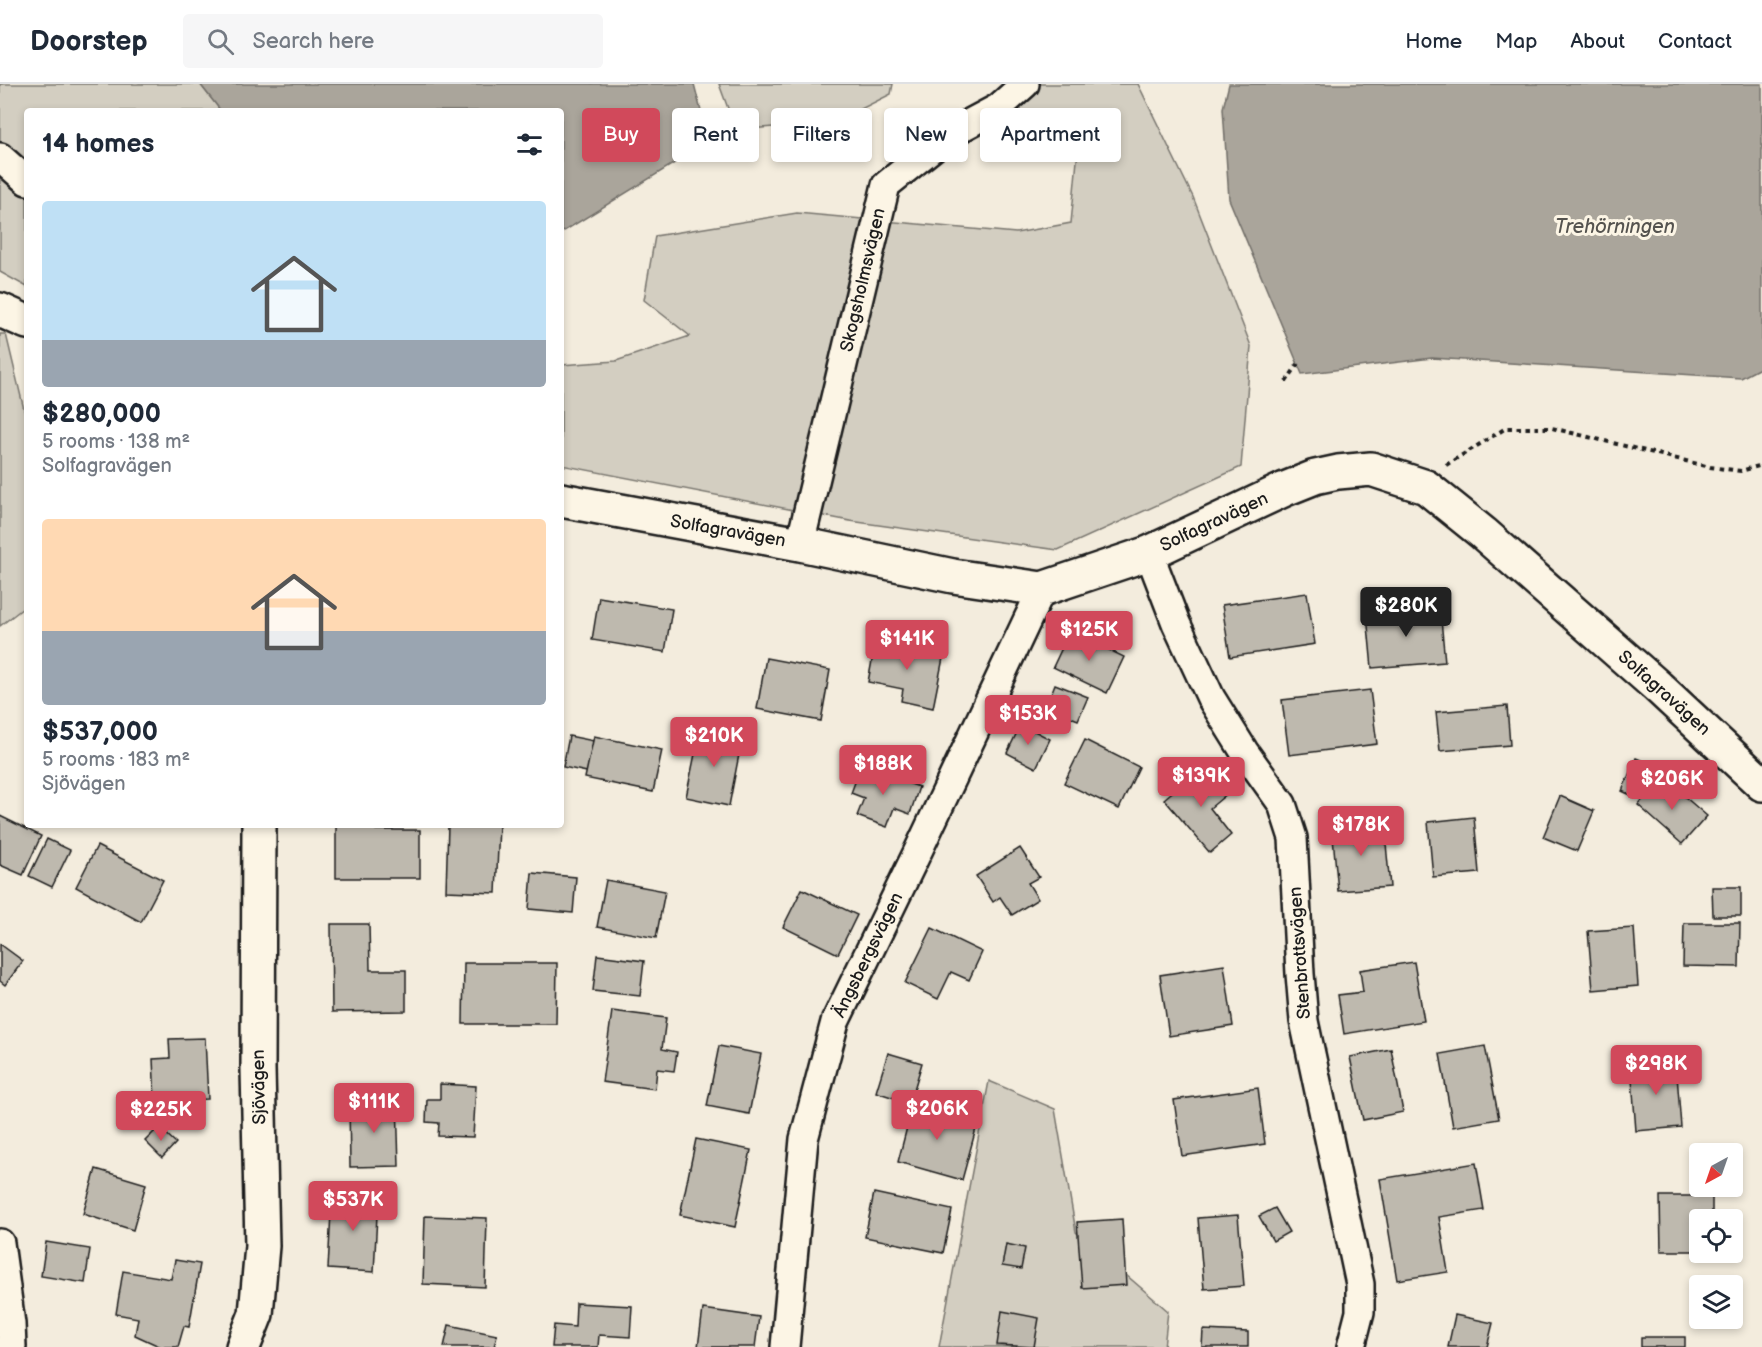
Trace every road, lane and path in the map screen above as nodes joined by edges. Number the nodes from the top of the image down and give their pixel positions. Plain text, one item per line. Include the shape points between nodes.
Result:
1 (1025, 84) edge
2 (0, 156) edge
3 (24, 178) edge
4 (0, 310) edge
5 (24, 321) edge
6 (1298, 364) dead end
7 (1286, 382) dead end
8 (1762, 465) edge
9 (1419, 484) junction
10 (564, 501) edge
11 (800, 544) junction
12 (1149, 553) junction
13 (1042, 589) junction
14 (1762, 784) edge
15 (259, 828) edge
16 (0, 1243) edge
17 (12, 1347) edge
18 (243, 1347) edge
19 (784, 1347) edge
20 (1352, 1347) edge

1 - 11 street, Skogsholmsvägen via 998,108 951,133 886,185
2 - 3 street
4 - 5 street
6 - 7 path
8 - 9 path via 1741,471 1710,467 1552,428 1506,428
9 - 12 street, Solfagravägen via 1371,469 1316,477
9 - 14 street, Solfagravägen via 1483,533
10 - 11 street, Solfagravägen
11 - 13 street, Solfagravägen via 953,576
12 - 13 street, Solfagravägen
12 - 20 street, Stenbrottsvägen via 1211,698 1282,804 1293,838 1304,1021 1360,1284 1360,1312
13 - 19 street, Ängsbergsvägen via 835,1022 804,1138
15 - 18 street, Sjövägen via 262,1246 256,1314
16 - 17 street

